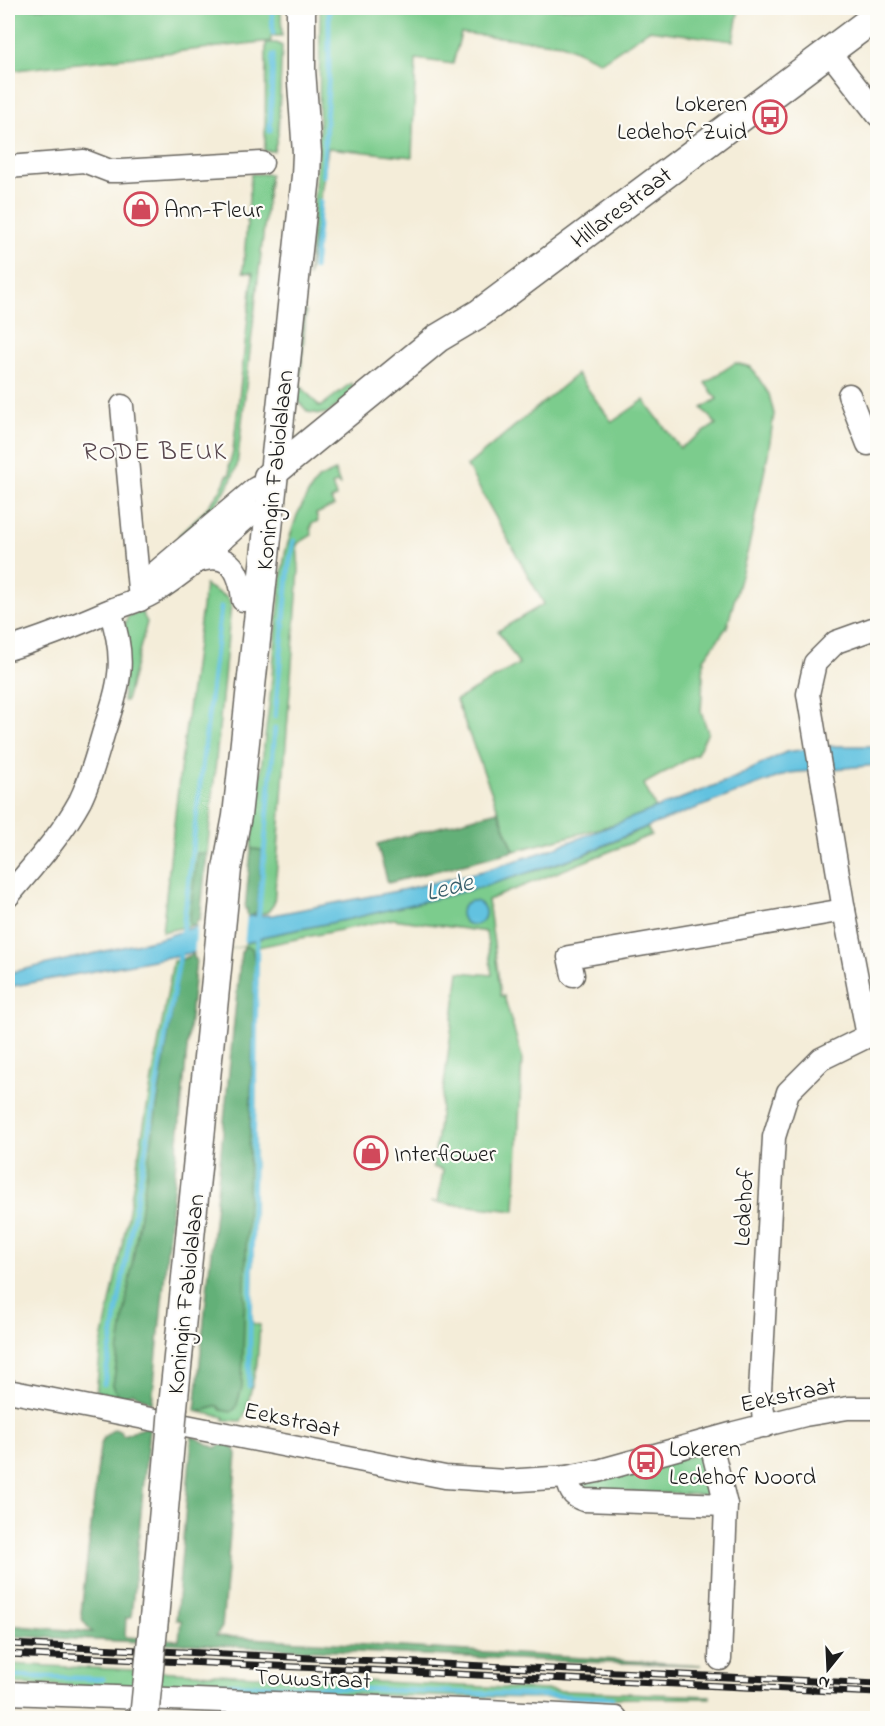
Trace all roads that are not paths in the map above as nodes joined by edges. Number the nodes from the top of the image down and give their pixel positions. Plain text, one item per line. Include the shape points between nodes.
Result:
1 (301, 8) edge
2 (878, 15) edge
3 (829, 52) junction
4 (301, 69) junction
5 (878, 115) edge
6 (262, 163) dead end
7 (8, 167) edge
8 (480, 313) junction
9 (283, 384) junction
10 (849, 395) dead end
11 (122, 406) dead end
12 (868, 414) edge
13 (334, 422) junction
14 (868, 444) dead end
15 (263, 492) junction
16 (193, 563) junction
17 (139, 594) junction
18 (243, 600) junction
19 (110, 610) junction
20 (878, 627) edge
21 (8, 649) edge
22 (227, 869) junction
23 (8, 896) edge
24 (844, 910) junction
25 (569, 958) dead end
26 (873, 1037) edge
27 (8, 1391) edge
28 (878, 1408) edge
29 (765, 1426) junction
30 (710, 1440) junction
31 (567, 1477) junction
32 (726, 1505) junction
33 (720, 1659) dead end
34 (8, 1693) edge
35 (444, 1714) edge
36 (144, 1719) edge
37 (616, 1719) edge

1 - 4 main road, Koningin Fabiolalaan
2 - 3 main road, Hillarestraat
3 - 5 street
3 - 8 main road, Hillarestraat
4 - 9 main road, Koningin Fabiolalaan via 307,153
4 - 15 main road, Koningin Fabiolalaan
6 - 7 street via 120,171 84,161
8 - 13 main road, Hillarestraat via 438,338
8 - 15 main road, Hillarestraat via 432,363
9 - 13 main road via 286,407 294,419 318,426
9 - 15 main road, Koningin Fabiolalaan
10 - 12 street
11 - 17 street
12 - 14 street
13 - 15 main road, Hillarestraat
15 - 16 street, Hillarestraat
15 - 17 street, Hillarestraat
15 - 18 main road, Koningin Fabiolalaan
15 - 22 main road, Koningin Fabiolalaan via 237,816
16 - 17 street, Hillarestraat via 163,586
16 - 18 street via 212,558 231,565 240,575
17 - 19 street, Hillarestraat
18 - 22 main road, Koningin Fabiolalaan via 225,775
19 - 21 street, Hillarestraat
19 - 23 street via 118,635 121,672 87,782 58,836
20 - 24 street, Ledehof via 836,642 815,663 808,694
22 - 36 main road, Koningin Fabiolalaan, bridge
24 - 25 street
24 - 26 street, Ledehof
26 - 29 street, Ledehof via 821,1059 788,1092 774,1137 760,1391
27 - 31 street, Eekstraat via 445,1477 505,1481
28 - 29 street, Eekstraat via 848,1408
29 - 30 street, Eekstraat
30 - 31 street, Eekstraat
30 - 32 street
31 - 32 street via 570,1492 584,1500
32 - 33 street
34 - 35 street, Touwstraat
35 - 37 street, Touwstraat

